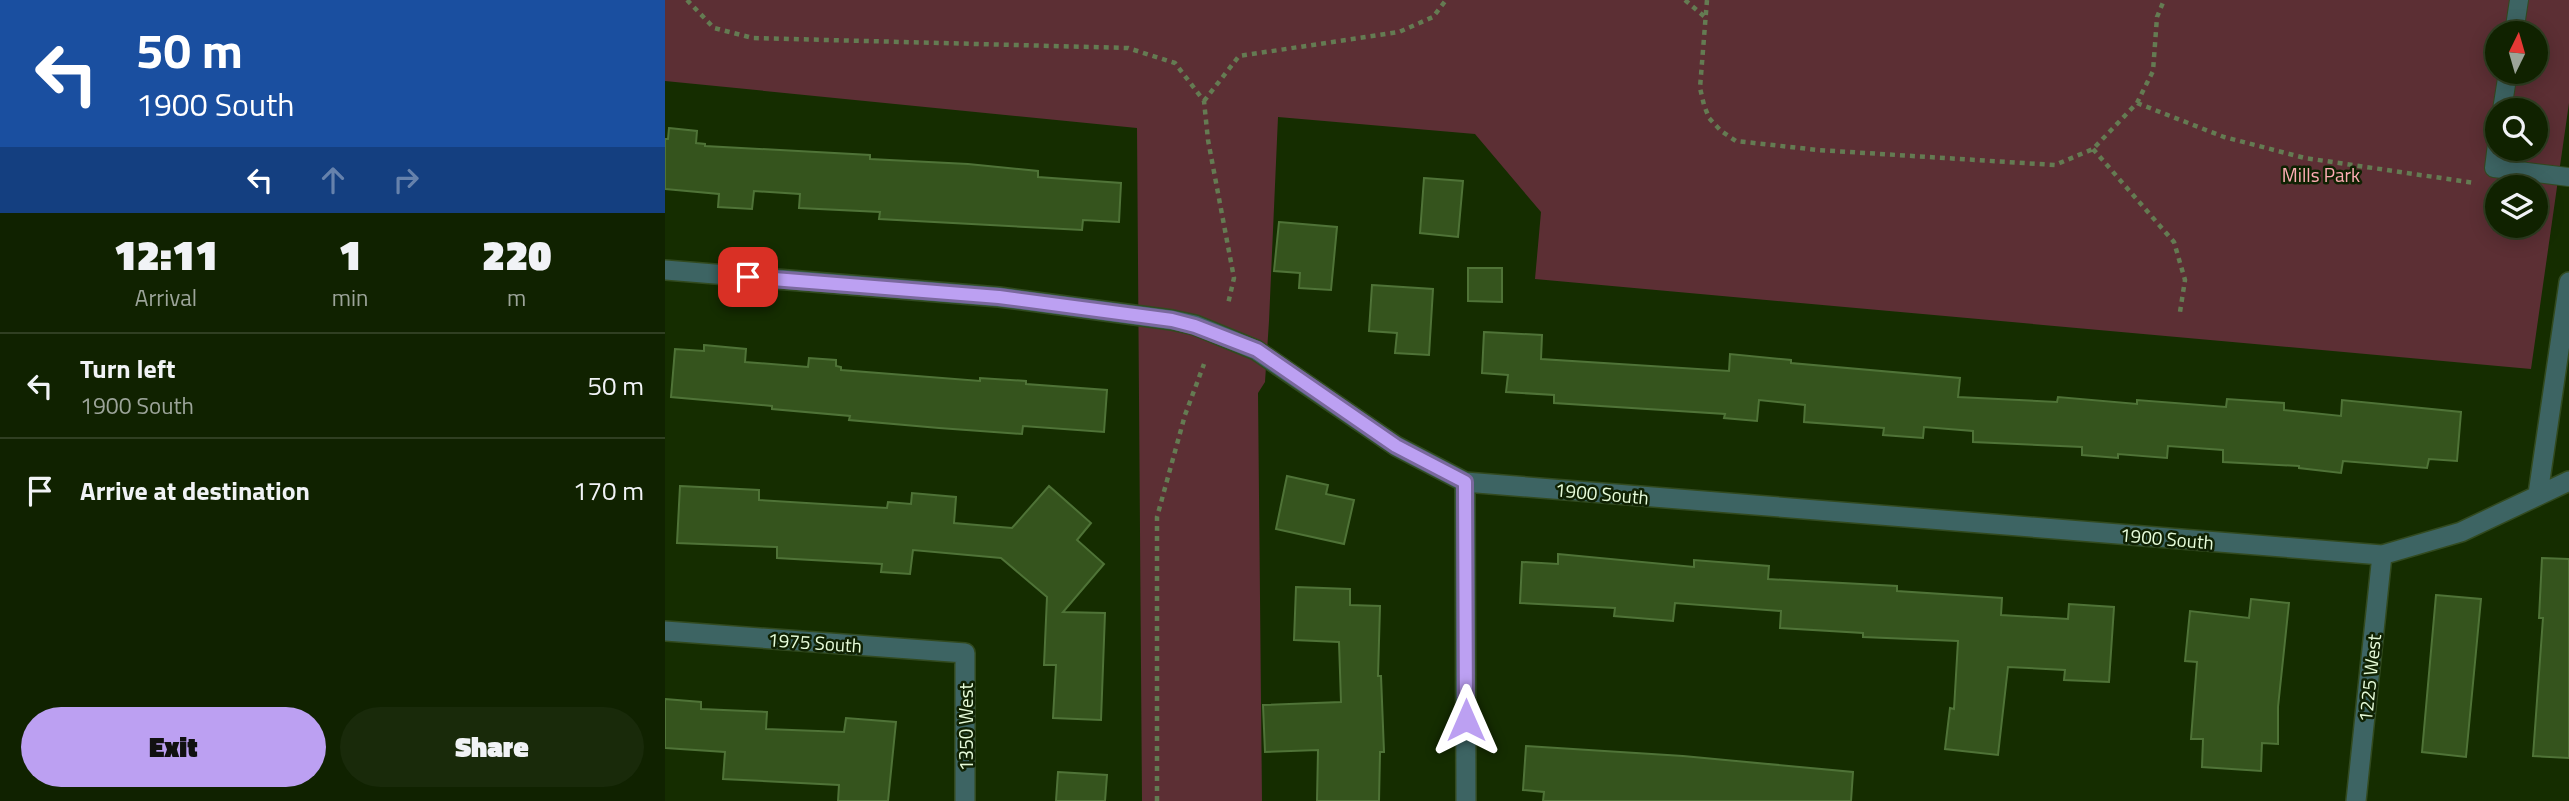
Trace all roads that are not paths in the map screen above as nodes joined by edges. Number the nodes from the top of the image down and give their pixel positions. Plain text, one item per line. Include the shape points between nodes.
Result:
1 (2519, 0) edge
2 (2516, 21) edge
3 (2495, 161) edge
4 (2569, 177) edge
5 (665, 270) edge
6 (2569, 282) edge
7 (2569, 481) edge
8 (1465, 482) junction
9 (2538, 494) junction
10 (2382, 555) junction
11 (665, 631) edge
12 (965, 653) joint
13 (965, 801) edge
14 (1466, 801) edge
15 (2356, 801) edge

1 - 2 lane
3 - 4 lane via 2494,168
5 - 8 street, 1900 South via 999,297 1195,326 1257,350 1396,446
6 - 9 street
7 - 9 street, 1900 South
8 - 10 street, 1900 South
8 - 14 street
9 - 10 street, 1900 South via 2461,532
10 - 15 street, 1225 West
11 - 12 street, 1975 South
12 - 13 street, 1350 West

